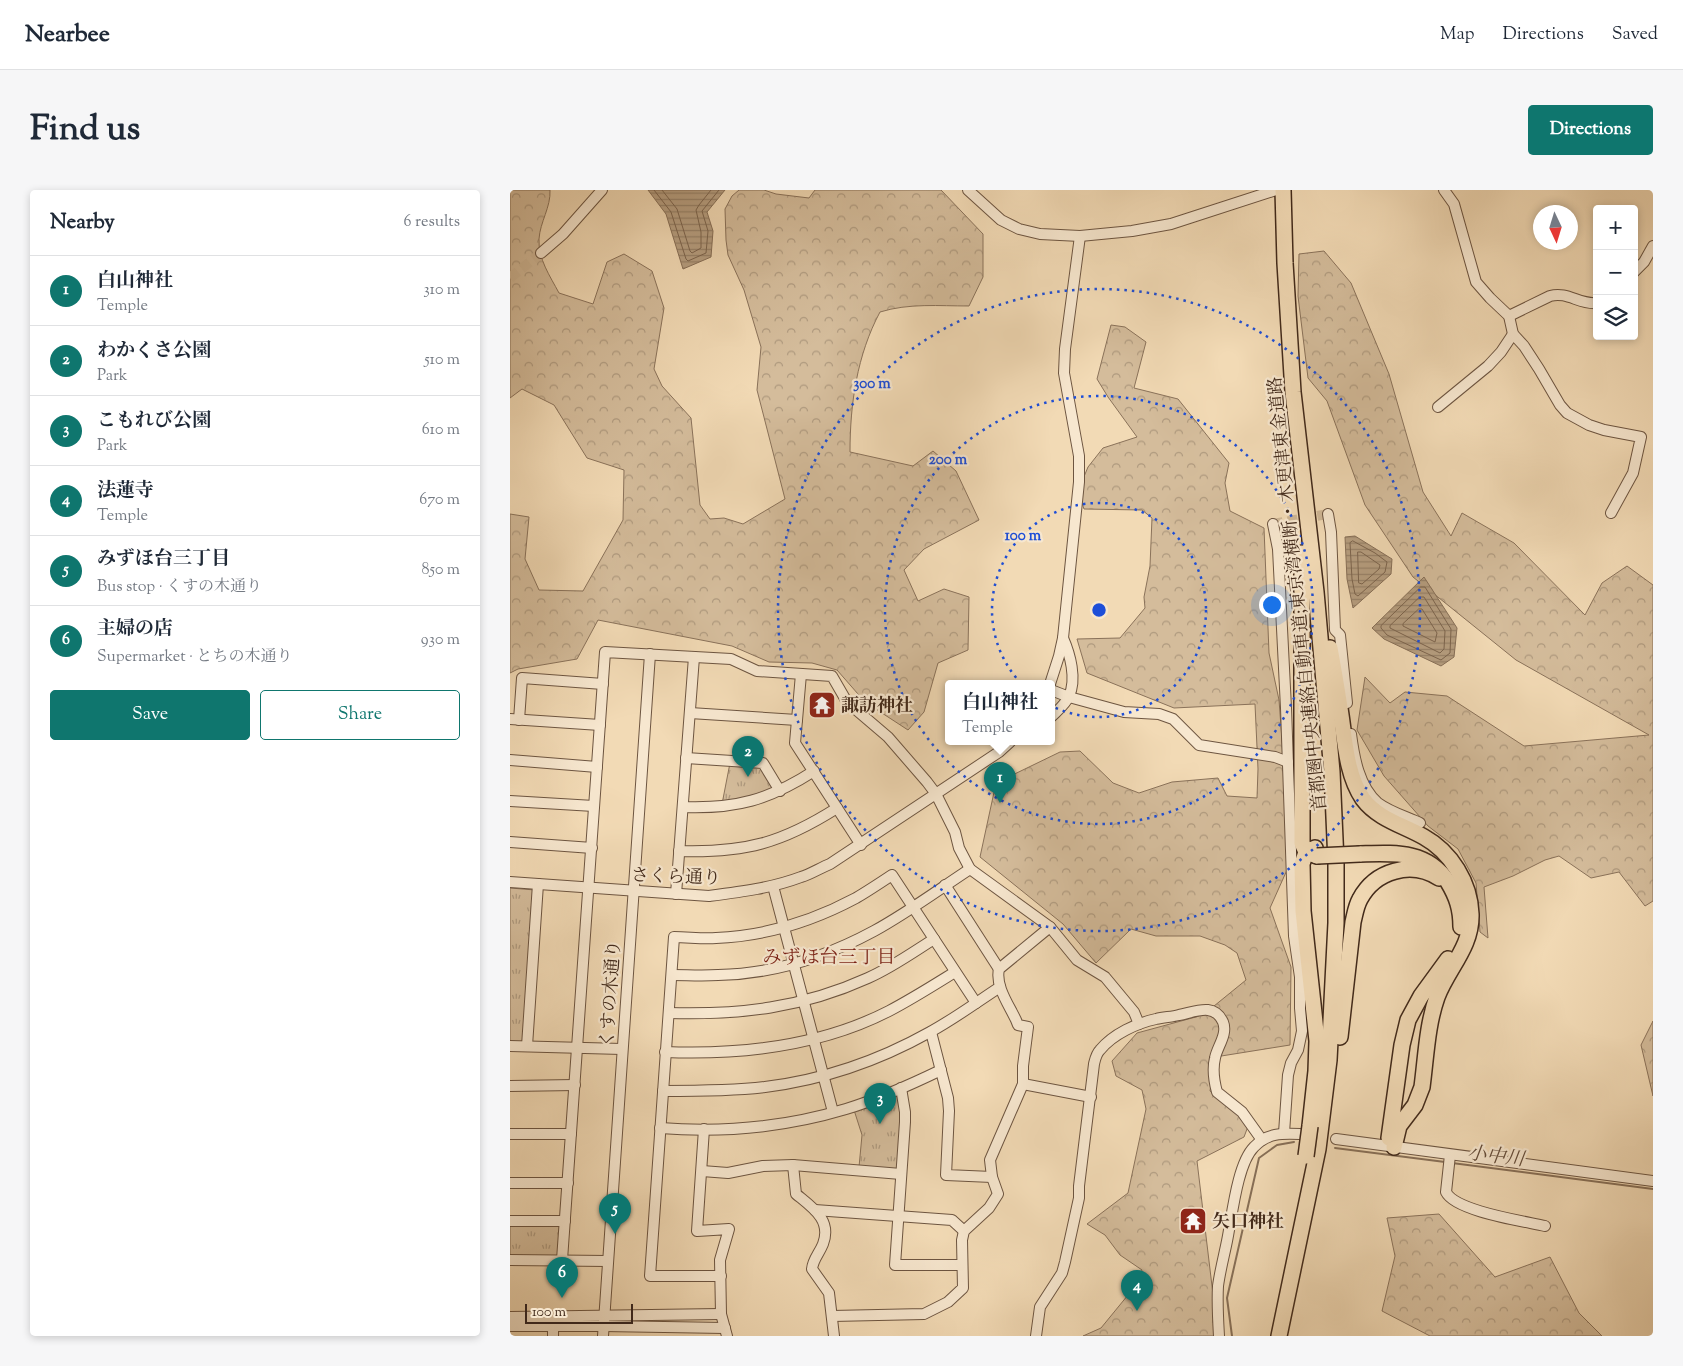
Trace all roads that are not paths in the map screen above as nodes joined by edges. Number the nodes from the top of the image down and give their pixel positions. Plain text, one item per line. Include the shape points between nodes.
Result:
1 (602, 190) edge
2 (968, 190) edge
3 (1276, 190) edge
4 (1284, 190) edge
5 (1444, 190) edge
6 (1080, 236) junction
7 (1653, 246) edge
8 (542, 253) tunnel mouth
9 (1638, 268) edge
10 (1593, 303) edge
11 (1509, 316) junction
12 (1288, 324) junction
13 (1513, 334) junction
14 (1293, 392) junction
15 (1438, 407) dead end
16 (1611, 513) dead end
17 (1328, 514) dead end
18 (1273, 524) dead end
19 (1320, 592) junction
20 (1063, 638) junction
21 (650, 654) junction
22 (694, 656) junction
23 (801, 674) junction
24 (1051, 680) edge
25 (603, 684) junction
26 (1055, 692) edge
27 (1069, 697) junction
28 (690, 712) junction
29 (1055, 713) edge
30 (514, 719) edge
31 (797, 720) junction
32 (600, 725) junction
33 (1007, 745) edge
34 (686, 758) junction
35 (510, 760) edge
36 (1288, 762) junction
37 (597, 767) junction
38 (814, 771) junction
39 (780, 791) junction
40 (936, 794) junction
41 (510, 801) edge
42 (594, 806) junction
43 (683, 807) junction
44 (837, 808) junction
45 (1420, 824) dead end
46 (510, 842) edge
47 (861, 845) junction
48 (592, 848) junction
49 (680, 851) junction
50 (1313, 852) junction
51 (970, 869) junction
52 (510, 882) edge
53 (1457, 883) junction
54 (538, 884) junction
55 (945, 885) junction
56 (773, 886) junction
57 (589, 888) junction
58 (633, 891) junction
59 (676, 894) junction
60 (913, 907) junction
61 (784, 927) junction
62 (1050, 927) junction
63 (934, 939) junction
64 (794, 964) junction
65 (999, 969) junction
66 (955, 972) junction
67 (672, 975) junction
68 (1000, 987) junction
69 (803, 1001) junction
70 (976, 1003) junction
71 (669, 1013) junction
72 (1139, 1024) junction
73 (931, 1032) junction
74 (813, 1039) junction
75 (510, 1046) edge
76 (527, 1046) junction
77 (577, 1047) junction
78 (622, 1049) junction
79 (666, 1052) junction
80 (941, 1070) junction
81 (823, 1075) junction
82 (1023, 1084) junction
83 (575, 1085) junction
84 (510, 1086) edge
85 (901, 1088) junction
86 (663, 1091) junction
87 (1090, 1096) junction
88 (833, 1112) junction
89 (660, 1128) junction
90 (704, 1129) junction
91 (1305, 1130) junction
92 (1284, 1133) junction
93 (510, 1134) edge
94 (571, 1134) junction
95 (1336, 1139) dead end
96 (1262, 1140) junction
97 (1391, 1147) junction
98 (1324, 1151) junction
99 (1450, 1160) junction
100 (793, 1165) junction
101 (702, 1171) junction
102 (901, 1174) junction
103 (992, 1177) junction
104 (1653, 1181) edge
105 (510, 1183) edge
106 (568, 1183) junction
107 (815, 1210) junction
108 (899, 1216) junction
109 (510, 1221) edge
110 (566, 1221) junction
111 (1544, 1226) dead end
112 (964, 1231) junction
113 (1297, 1252) junction
114 (510, 1260) edge
115 (562, 1260) junction
116 (608, 1261) junction
117 (962, 1265) junction
118 (721, 1276) junction
119 (721, 1314) junction
120 (832, 1316) junction
121 (510, 1317) edge
122 (510, 1326) edge
123 (603, 1326) edge
124 (553, 1331) edge
125 (726, 1332) edge
126 (834, 1336) edge
127 (1036, 1336) edge
128 (1219, 1336) edge
129 (1279, 1336) edge
130 (1285, 1336) edge

1 - 8 street
2 - 6 street via 1001,220 1019,229 1049,235
3 - 6 street via 1172,224
4 - 12 highway, 首都圏中央連絡自動車道;東京湾横断・木更津東金道路
5 - 11 street via 1454,204 1476,282
6 - 20 street via 1064,373 1079,456 1079,482
7 - 9 street
10 - 11 street via 1558,294
11 - 13 street
12 - 14 highway, 首都圏中央連絡自動車道;東京湾横断・木更津東金道路
12 - 19 highway, 首都圏中央連絡自動車道;東京湾横断・木更津東金道路
13 - 15 street via 1488,366
13 - 16 street via 1568,413 1604,430 1641,437 1633,473
14 - 50 highway via 1303,564 1301,837 1302,843
14 - 113 highway, 首都圏中央連絡自動車道;東京湾横断・木更津東金道路 via 1328,711 1336,862 1329,1060 1318,1150
17 - 45 street via 1335,630 1340,635 1356,763 1366,787 1378,802
18 - 36 street via 1278,549
19 - 53 highway via 1348,757 1357,787 1372,809 1440,848 1449,858
19 - 98 highway, 首都圏中央連絡自動車道;東京湾横断・木更津東金道路 via 1337,772 1341,906 1338,990
20 - 24 street
20 - 27 street via 1070,655 1072,685
21 - 22 street
21 - 25 street via 605,652
21 - 58 street, くすの木通り
22 - 23 street via 732,659 757,671
22 - 28 street
23 - 31 street
23 - 40 street via 832,676 847,702 888,737
25 - 30 street via 522,678
25 - 32 street
26 - 27 street
27 - 29 street
27 - 36 street via 1124,712 1159,714 1173,719 1199,745 1274,756
28 - 31 street
28 - 34 street
30 - 32 street
31 - 38 street via 795,743
32 - 37 street
33 - 40 street, さくら通り
34 - 39 street via 762,763
34 - 43 street
35 - 37 street
36 - 92 street via 1294,936 1300,977 1302,1031 1288,1075
37 - 42 street
38 - 39 street
38 - 44 street
39 - 43 street via 740,804
40 - 47 street, さくら通り
40 - 51 street
41 - 42 street
42 - 48 street
43 - 49 street
44 - 47 street
44 - 49 street via 792,834 766,843 728,850
46 - 48 street
47 - 56 street, さくら通り via 830,864
48 - 57 street
49 - 59 street
50 - 53 highway, bridge via 1360,850 1403,854 1423,859
50 - 91 highway via 1302,864 1303,911 1317,1041 1316,1071
51 - 55 street
51 - 62 street
52 - 54 street, さくら通り
53 - 97 highway via 1460,929 1453,950 1408,1020 1402,1045
53 - 97 highway via 1466,889 1470,907 1468,939 1438,996 1431,1021 1422,1087 1415,1105 1399,1126
53 - 98 highway via 1428,872 1397,870 1378,878 1359,901 1353,922
54 - 57 street, さくら通り
54 - 76 street
55 - 60 street
55 - 65 street
56 - 59 street, さくら通り via 709,896
56 - 61 street
57 - 58 street, さくら通り
57 - 77 street
58 - 59 street, さくら通り
58 - 78 street, くすの木通り
60 - 61 street via 892,876 856,898
60 - 63 street
60 - 64 street via 842,947
61 - 64 street
61 - 67 street via 716,938 674,937
62 - 65 street
62 - 72 street via 1077,960 1105,977 1134,1012
63 - 66 street
63 - 69 street via 869,978
64 - 67 street via 718,976
64 - 69 street
65 - 68 street
66 - 70 street
66 - 74 street via 889,1011
67 - 71 street
68 - 70 street
68 - 82 street via 1018,1025 1028,1027
69 - 71 street via 776,1008 729,1013
69 - 74 street
70 - 73 street
71 - 79 street
72 - 87 street via 1113,1038 1098,1051
72 - 96 street via 1206,1009 1214,1011 1225,1028 1213,1070 1217,1092 1242,1112
73 - 80 street
73 - 81 street via 874,1058
74 - 79 street via 752,1050
74 - 81 street
75 - 76 street
76 - 77 street
77 - 78 street
77 - 83 street
78 - 116 street, くすの木通り
79 - 86 street
80 - 85 street
80 - 103 street via 950,1111 946,1174
81 - 86 street via 764,1087
81 - 88 street
82 - 87 street
82 - 103 street via 990,1160
83 - 84 street
83 - 94 street
85 - 88 street
85 - 102 street via 905,1112
86 - 89 street
87 - 127 street via 1079,1198 1065,1262 1062,1274 1040,1307
88 - 90 street via 759,1126
89 - 90 street
89 - 118 street via 650,1276
90 - 101 street
91 - 92 street
91 - 113 highway, bridge via 1306,1156
92 - 96 street
93 - 94 street
94 - 106 street
95 - 97 street
96 - 128 street via 1246,1159 1236,1196 1218,1285
97 - 99 street
98 - 130 highway, 首都圏中央連絡自動車道;東京湾横断・木更津東金道路
99 - 104 street
99 - 111 street via 1446,1192 1450,1198 1465,1208
100 - 101 street via 763,1166 728,1173
100 - 102 street
100 - 107 street via 796,1194
101 - 118 street via 697,1231 729,1229 720,1260
102 - 108 street
103 - 112 street via 998,1194 989,1208
105 - 106 street
106 - 110 street
107 - 108 street
107 - 120 street via 826,1228 824,1243 812,1269 829,1293
108 - 112 street via 952,1220
108 - 117 street via 895,1265
109 - 110 street
110 - 115 street
112 - 117 street
113 - 129 highway, 首都圏中央連絡自動車道;東京湾横断・木更津東金道路
114 - 115 street
115 - 116 street
116 - 123 street, くすの木通り
117 - 120 street via 963,1288 948,1302 924,1314
118 - 119 street
119 - 123 street
119 - 125 street
120 - 126 street
121 - 123 street
122 - 124 street
123 - 124 street
123 - 125 street

